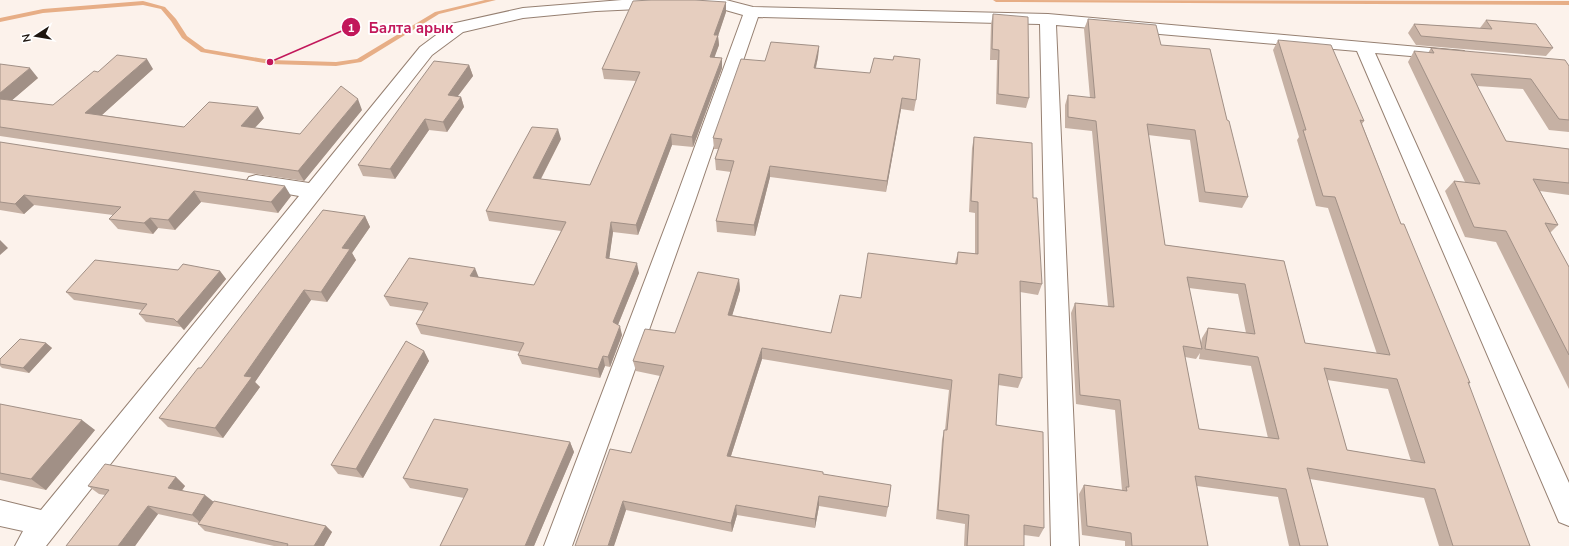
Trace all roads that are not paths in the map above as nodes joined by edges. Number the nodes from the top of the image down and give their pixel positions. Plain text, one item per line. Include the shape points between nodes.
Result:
1 (752, 12) junction
2 (1048, 18) junction
3 (1363, 46) junction
4 (1474, 56) edge
5 (235, 179) edge
6 (314, 191) junction
7 (0, 513) edge
8 (1569, 513) edge
9 (47, 524) junction
10 (29, 546) edge
11 (558, 546) edge
12 (1065, 546) edge

1 - 2 street
1 - 6 street via 723,4 677,2 611,5 523,13 457,28 426,51
1 - 11 street
2 - 3 street
2 - 12 street
3 - 4 street
3 - 8 street
5 - 6 street
6 - 9 street
7 - 9 street
9 - 10 street

